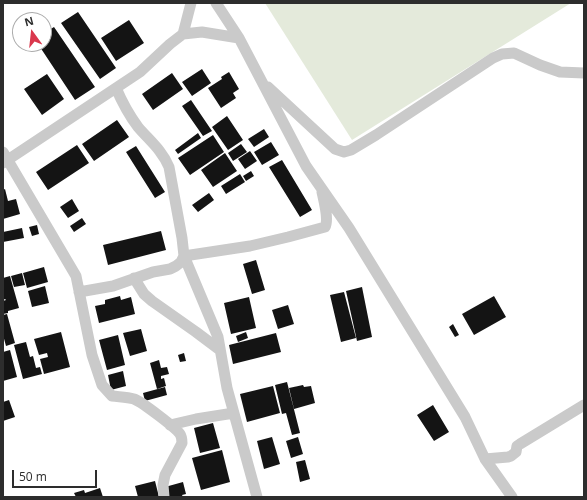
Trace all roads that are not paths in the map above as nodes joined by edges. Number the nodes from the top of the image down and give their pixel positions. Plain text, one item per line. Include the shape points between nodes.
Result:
1 (191, 3) edge
2 (216, 3) edge
3 (183, 34) junction
4 (239, 38) junction
5 (584, 73) edge
6 (261, 80) junction
7 (116, 88) junction
8 (5, 158) edge
9 (322, 188) junction
10 (184, 256) junction
11 (134, 278) junction
12 (79, 292) junction
13 (220, 350) junction
14 (584, 405) edge
15 (234, 413) junction
16 (170, 425) junction
17 (485, 459) junction
18 (164, 497) edge
19 (257, 497) edge
20 (512, 497) edge

1 - 3 street
2 - 4 street
3 - 4 street via 202,32
3 - 7 street via 140,72
4 - 6 street
5 - 6 street via 560,72 514,53 502,54 352,150 344,152 335,149
6 - 9 street via 306,166
7 - 8 street
7 - 10 street via 138,127 162,153 169,167
8 - 12 street via 72,268
9 - 10 street via 327,220 325,227 250,246
9 - 17 street via 465,417
10 - 11 street via 181,262 170,269
10 - 13 street via 218,337
11 - 12 street via 114,286
11 - 13 street via 152,301
12 - 16 street via 92,355 102,385 112,396 135,400
13 - 15 street
14 - 17 street via 517,446 512,456
15 - 16 street
15 - 19 street
16 - 18 street via 181,435 182,443 162,484
17 - 20 street

